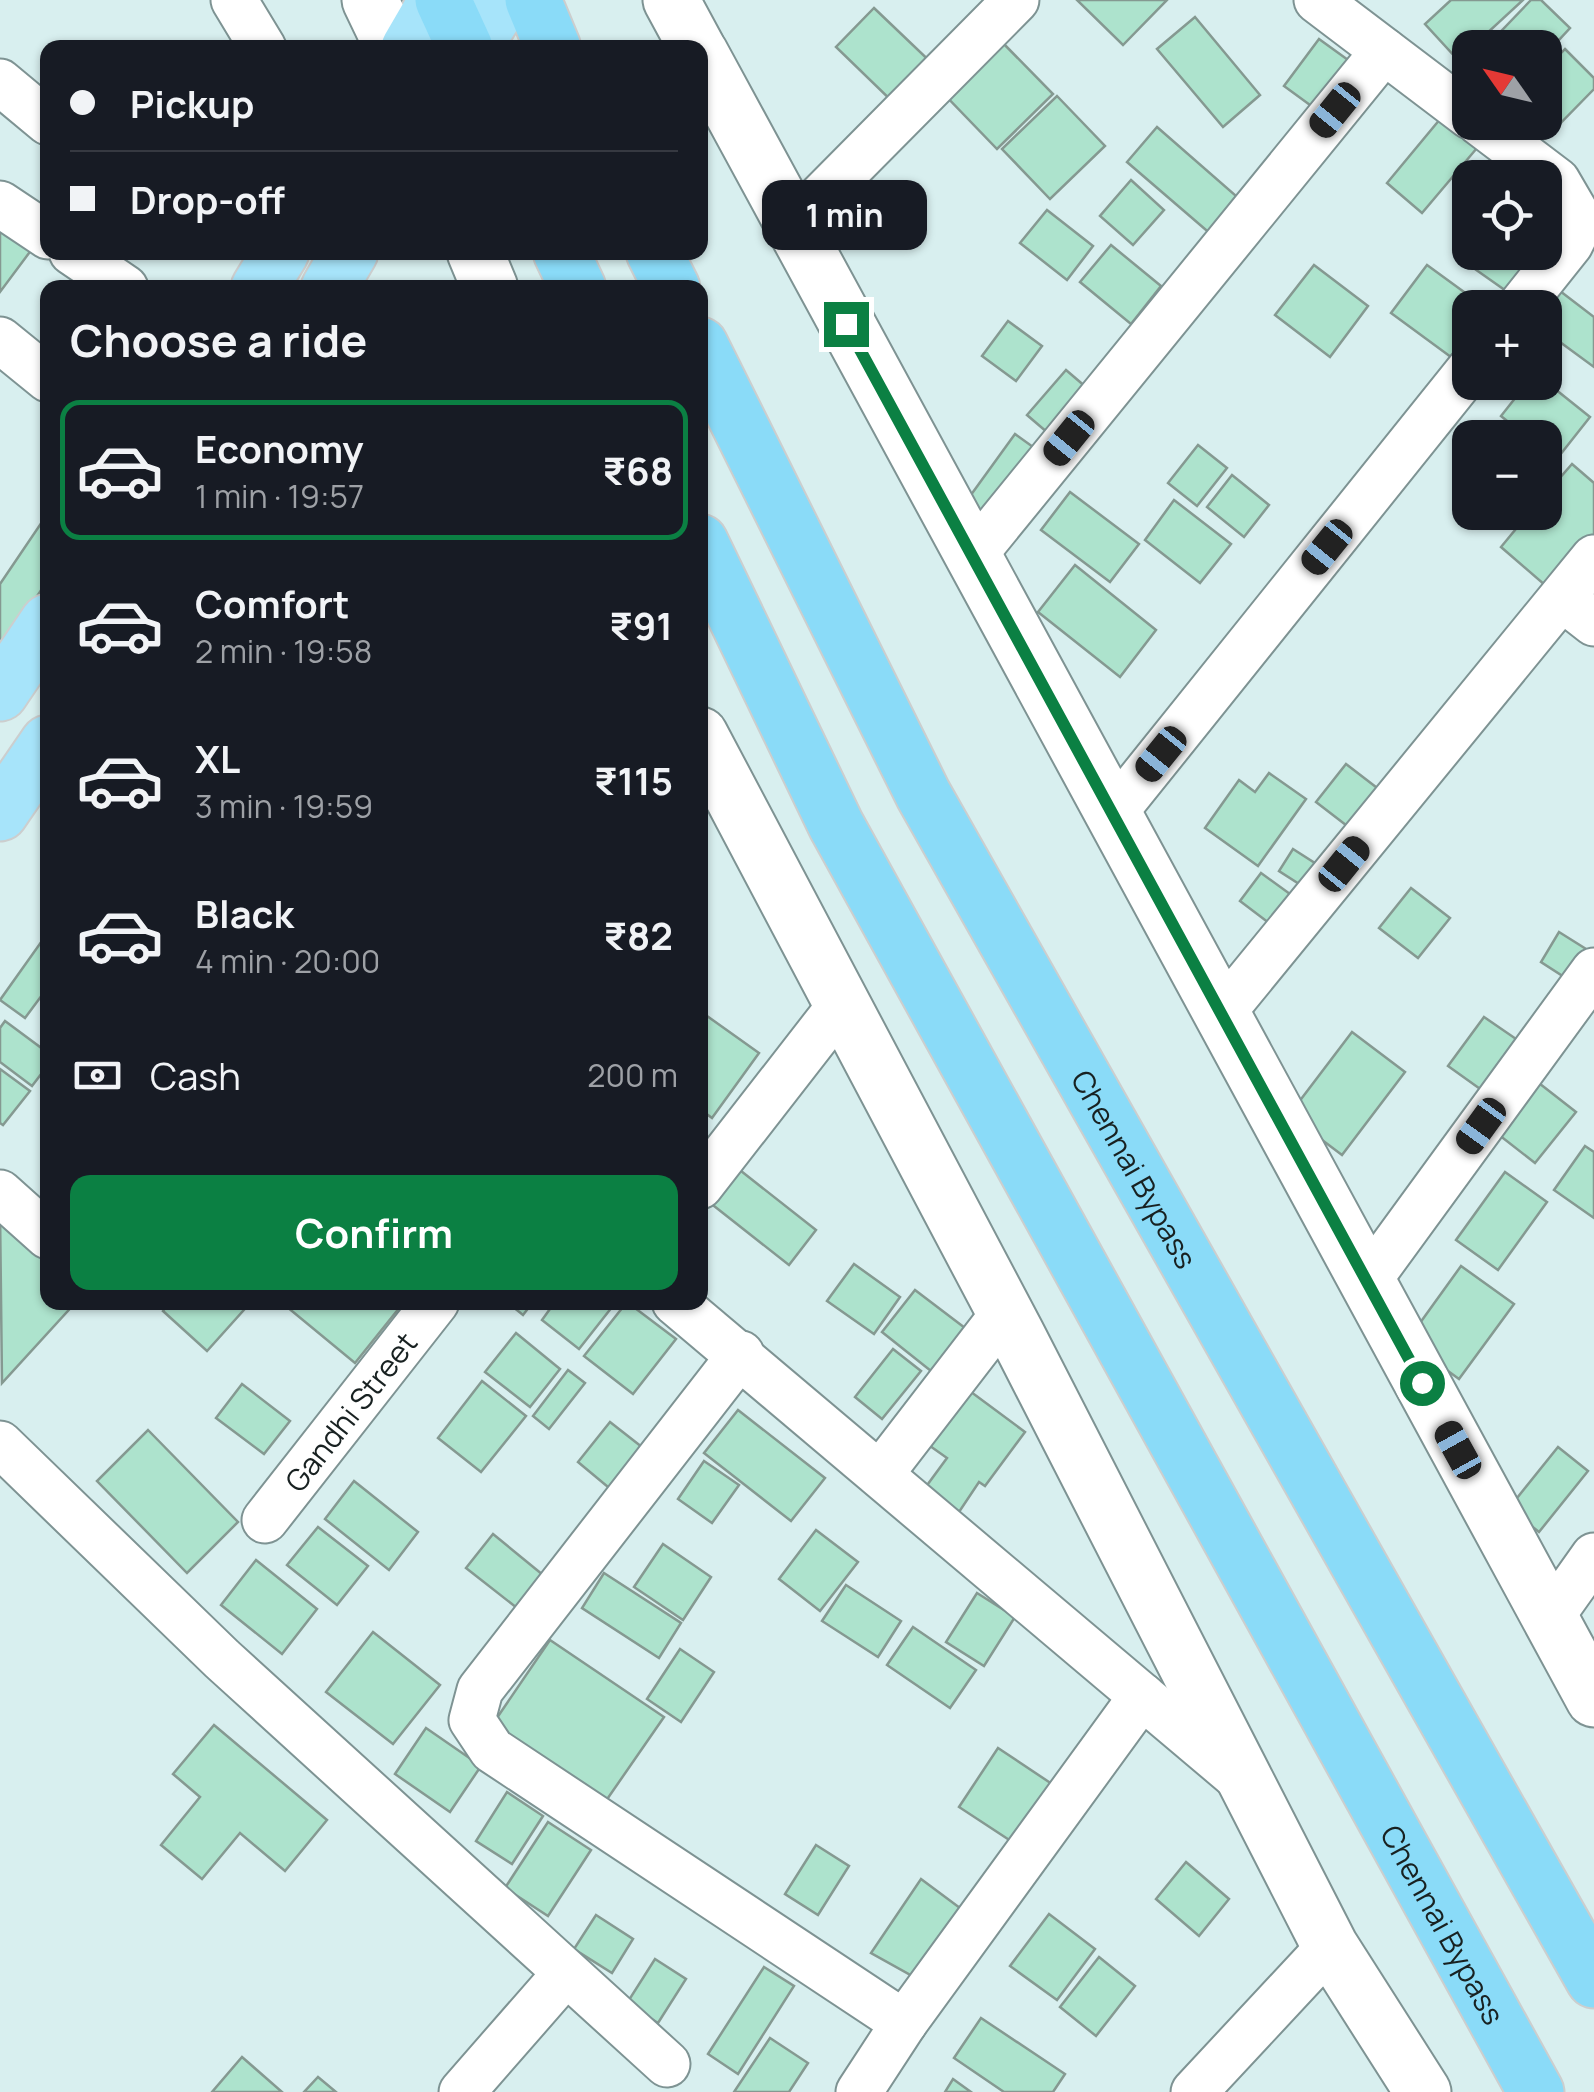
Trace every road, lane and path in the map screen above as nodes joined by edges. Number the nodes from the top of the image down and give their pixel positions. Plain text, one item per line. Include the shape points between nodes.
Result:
1 (234, 0) edge
2 (370, 0) edge
3 (440, 0) edge
4 (503, 0) edge
5 (534, 0) edge
6 (671, 0) edge
7 (1016, 0) edge
8 (1317, 0) edge
9 (257, 40) edge
10 (389, 40) edge
11 (414, 40) edge
12 (461, 40) edge
13 (478, 40) edge
14 (550, 40) edge
15 (693, 40) edge
16 (1384, 51) junction
17 (708, 68) edge
18 (0, 82) edge
19 (1452, 102) edge
20 (40, 115) edge
21 (1503, 140) edge
22 (0, 204) edge
23 (793, 225) junction
24 (40, 231) edge
25 (84, 260) edge
26 (113, 280) edge
27 (1533, 290) edge
28 (0, 340) edge
29 (708, 361) edge
30 (40, 372) edge
31 (1452, 391) edge
32 (972, 558) junction
33 (1594, 558) edge
34 (708, 559) edge
35 (1578, 610) edge
36 (40, 634) edge
37 (0, 693) edge
38 (708, 751) edge
39 (1113, 814) junction
40 (1594, 970) edge
41 (840, 1006) junction
42 (1222, 1013) junction
43 (708, 1176) edge
44 (0, 1193) edge
45 (40, 1229) edge
46 (1367, 1282) junction
47 (430, 1310) edge
48 (685, 1310) edge
49 (1005, 1312) junction
50 (741, 1354) junction
51 (0, 1444) edge
52 (881, 1472) junction
53 (265, 1520) dead end
54 (1594, 1556) edge
55 (1550, 1618) junction
56 (1142, 1696) junction
57 (1594, 1699) edge
58 (1244, 1782) junction
59 (1330, 1946) junction
60 (566, 1972) junction
61 (1594, 1980) edge
62 (904, 2023) junction
63 (667, 2064) dead end
64 (462, 2092) edge
65 (859, 2092) edge
66 (1194, 2092) edge
67 (1423, 2092) edge
68 (1536, 2092) edge

1 - 9 street
2 - 10 street
3 - 11 main road
3 - 12 highway
4 - 13 main road
5 - 14 highway
6 - 15 street
7 - 23 street
8 - 16 street
16 - 19 street
16 - 32 street
17 - 23 street
18 - 20 street
21 - 27 street via 1557,181 1581,222
22 - 24 street
23 - 32 street
25 - 26 street
28 - 30 street
29 - 61 highway, Chennai Bypass via 922,794
31 - 39 street
32 - 39 street
33 - 35 street
34 - 68 highway, Chennai Bypass via 836,825
35 - 42 street
36 - 37 main road
38 - 41 street
39 - 42 street
40 - 46 street
41 - 43 street
41 - 49 street
42 - 46 street
44 - 45 street
46 - 55 street
47 - 53 street, Gandhi Street
48 - 50 street
49 - 52 street
49 - 58 street
50 - 52 street
50 - 62 street via 480,1690 472,1720 492,1750
51 - 60 street via 222,1659
52 - 56 street
54 - 55 street
55 - 57 street
56 - 58 street
56 - 62 street
58 - 59 street
59 - 66 street
59 - 67 street
60 - 63 street
60 - 64 street
62 - 65 street

